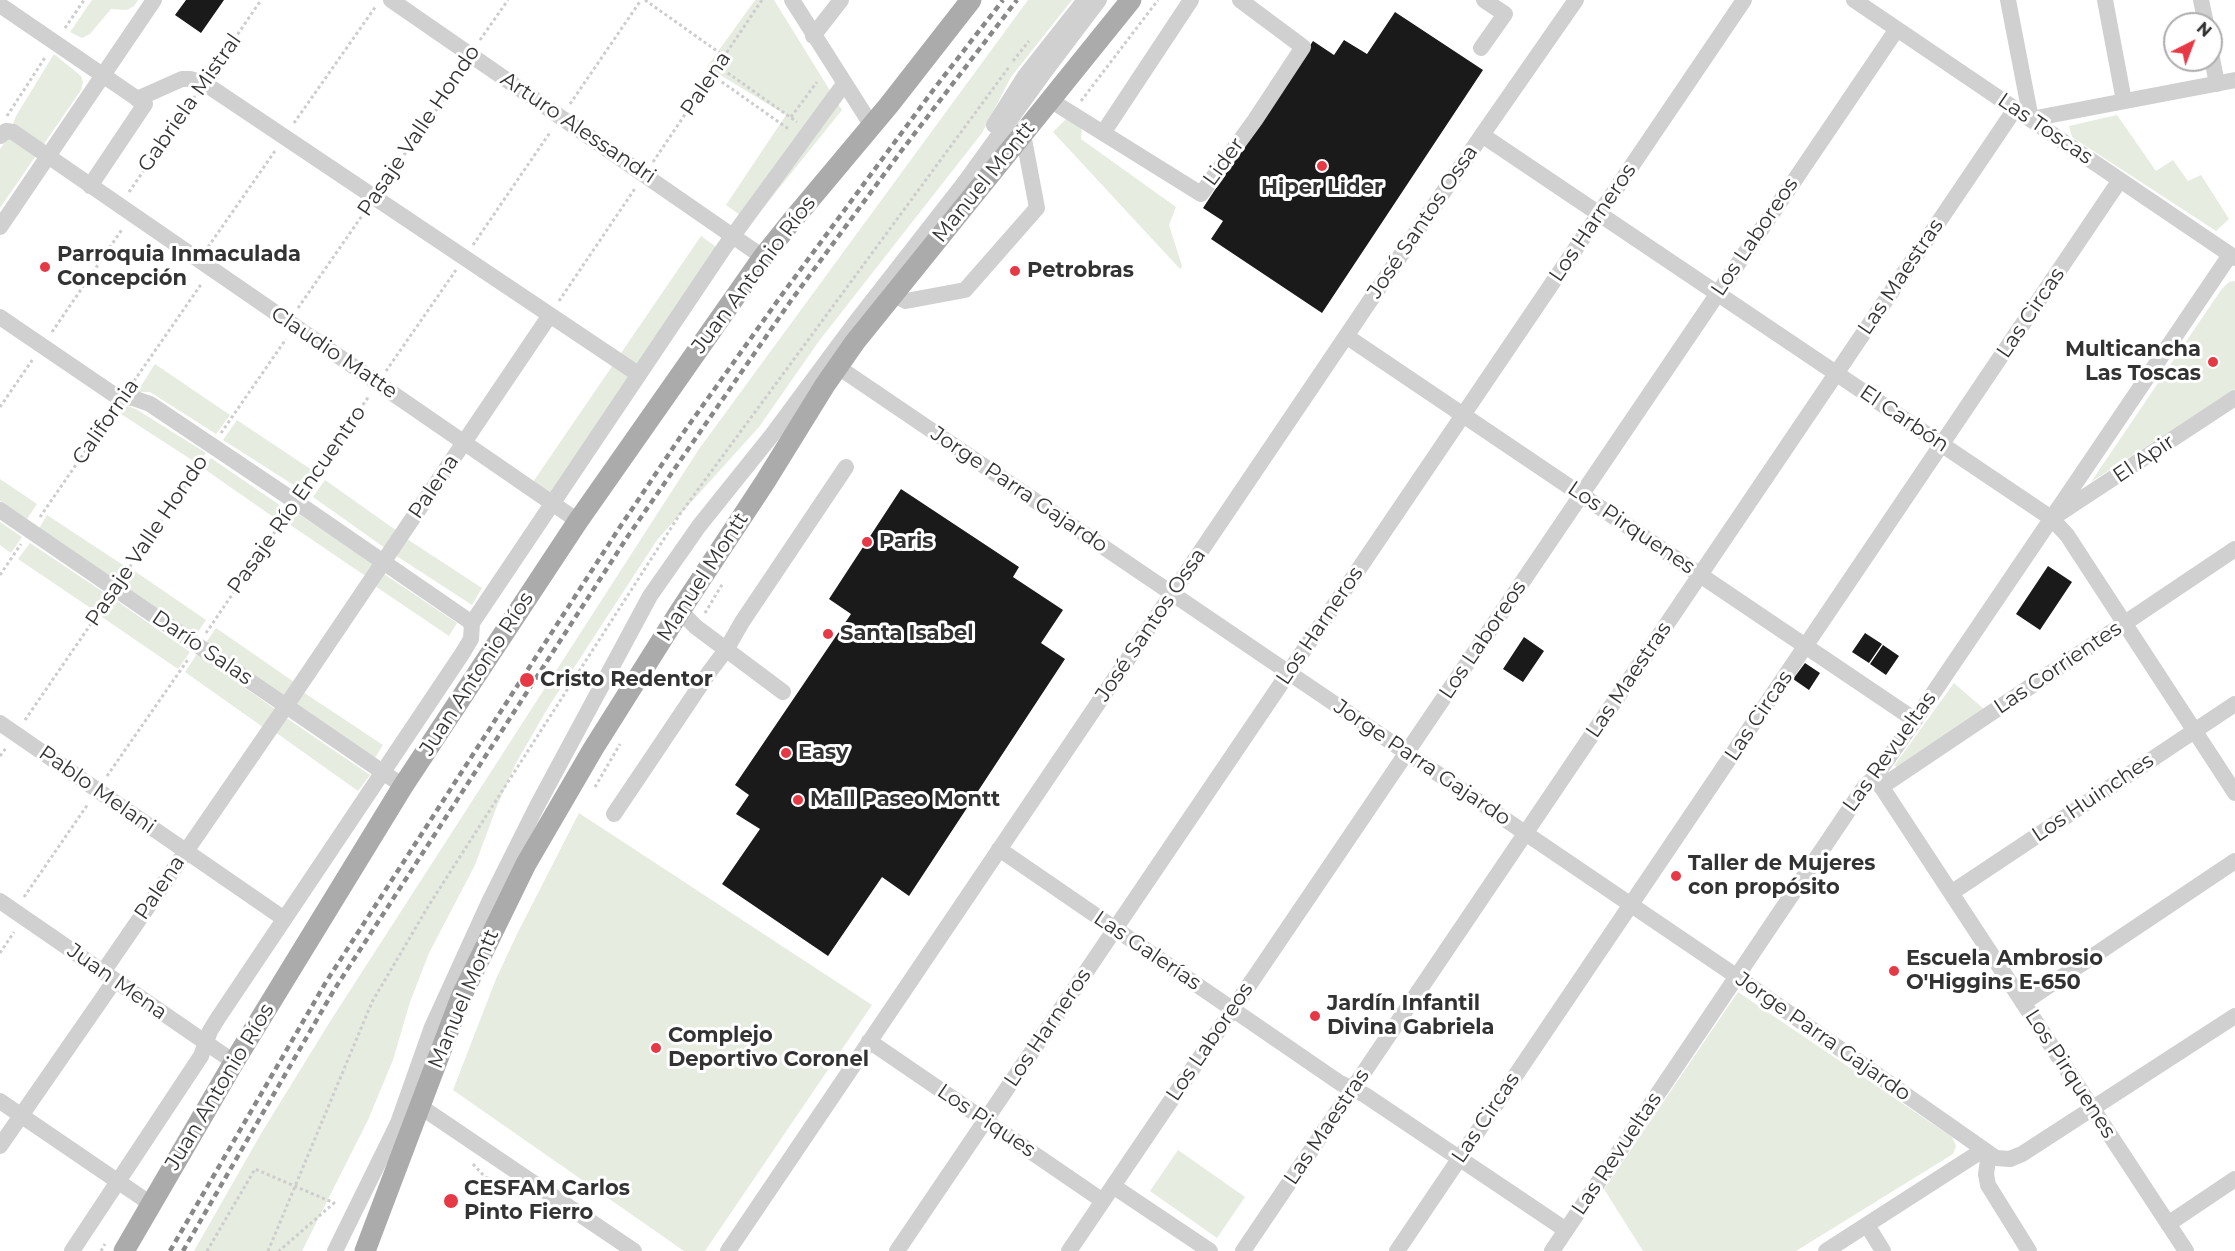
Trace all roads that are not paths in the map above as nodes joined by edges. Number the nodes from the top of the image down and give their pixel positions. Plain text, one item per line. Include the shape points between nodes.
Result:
1 (153, 0) edge
2 (391, 0) edge
3 (792, 0) edge
4 (841, 0) edge
5 (971, 0) edge
6 (1085, 0) edge
7 (1099, 0) edge
8 (1131, 0) edge
9 (1191, 0) edge
10 (1240, 0) edge
11 (1484, 0) edge
12 (1576, 0) edge
13 (1744, 0) edge
14 (1854, 0) edge
15 (2008, 0) edge
16 (2105, 0) edge
17 (0, 5) edge
18 (1897, 29) junction
19 (813, 36) junction
20 (1481, 48) dead end
21 (2215, 72) edge
22 (102, 75) junction
23 (2235, 80) edge
24 (844, 84) junction
25 (2217, 84) junction
26 (1050, 100) junction
27 (2124, 101) junction
28 (141, 102) junction
29 (2015, 109) junction
30 (2031, 119) junction
31 (872, 126) junction
32 (1103, 133) junction
33 (2, 134) edge
34 (1023, 134) junction
35 (1482, 135) junction
36 (47, 157) junction
37 (2120, 180) junction
38 (90, 186) junction
39 (1599, 214) junction
40 (0, 227) edge
41 (734, 235) junction
42 (763, 257) junction
43 (2232, 257) edge
44 (1718, 293) junction
45 (894, 296) junction
46 (550, 315) junction
47 (0, 317) edge
48 (1346, 336) junction
49 (838, 367) junction
50 (1836, 373) junction
51 (638, 374) junction
52 (2235, 398) edge
53 (1463, 415) junction
54 (464, 442) junction
55 (1942, 444) junction
56 (846, 467) dead end
57 (1581, 495) junction
58 (552, 502) junction
59 (0, 510) edge
60 (2051, 518) junction
61 (578, 521) junction
62 (2235, 549) edge
63 (383, 561) junction
64 (1700, 575) junction
65 (1173, 594) junction
66 (681, 611) junction
67 (472, 623) junction
68 (2124, 623) junction
69 (1806, 646) junction
70 (726, 650) junction
71 (1289, 672) junction
72 (783, 692) dead end
73 (2235, 704) edge
74 (286, 706) junction
75 (1915, 720) junction
76 (0, 723) edge
77 (2194, 730) junction
78 (1407, 752) junction
79 (382, 773) junction
80 (1878, 782) junction
81 (403, 786) junction
82 (2235, 793) edge
83 (614, 814) dead end
84 (1526, 833) junction
85 (999, 849) junction
86 (186, 852) junction
87 (2235, 861) edge
88 (1951, 893) junction
89 (0, 901) edge
90 (1631, 904) junction
91 (283, 918) junction
92 (1115, 929) junction
93 (109, 976) junction
94 (1736, 976) junction
95 (2023, 1003) junction
96 (1233, 1009) junction
97 (2235, 1016) edge
98 (869, 1041) junction
99 (205, 1042) junction
100 (234, 1062) junction
101 (1352, 1089) junction
102 (0, 1101) edge
103 (421, 1107) junction
104 (2093, 1110) junction
105 (21, 1116) junction
106 (985, 1121) junction
107 (0, 1146) edge
108 (1992, 1154) junction
109 (1460, 1158) junction
110 (2235, 1179) edge
111 (118, 1181) junction
112 (1113, 1186) junction
113 (1103, 1201) junction
114 (151, 1203) junction
115 (2168, 1224) junction
116 (1867, 1225) junction
117 (1566, 1230) junction
118 (72, 1251) edge
119 (124, 1251) edge
120 (324, 1251) edge
121 (335, 1251) edge
122 (365, 1251) edge
123 (634, 1251) edge
124 (728, 1251) edge
125 (897, 1251) edge
126 (1069, 1251) edge
127 (1210, 1251) edge
128 (1243, 1251) edge
129 (1397, 1251) edge
130 (1552, 1251) edge
131 (1826, 1251) edge
132 (1883, 1251) edge
133 (2029, 1251) edge
134 (2186, 1251) edge

1 - 22 street
2 - 41 street, Arturo Alessandri
3 - 19 street
4 - 19 street
5 - 31 main road, Juan Antonio Ríos
6 - 120 street, Manuel Montt via 1025,76 962,172 691,522 628,617 464,928 383,1135
7 - 121 street, Manuel Montt via 966,182 699,526 650,596 489,902 436,1017 398,1123
8 - 26 main road, Manuel Montt
9 - 32 street
10 - 32 street, Lider via 1303,47 1201,195
11 - 20 street via 1505,15
12 - 35 street, José Santos Ossa
13 - 39 street, Los Harneros
14 - 18 street, Las Toscas
15 - 30 street
16 - 27 street
17 - 22 street
18 - 29 street, Las Toscas
18 - 44 street, Los Laboreos
19 - 24 street
21 - 25 street
22 - 28 street
22 - 36 street
23 - 25 street
24 - 31 street
24 - 41 street
25 - 27 street
26 - 32 street, Lider
26 - 34 main road, Manuel Montt
27 - 30 street
28 - 38 street
28 - 46 street via 182,79 204,83
29 - 30 street, Las Toscas
29 - 50 street, Las Maestras
30 - 37 street, Las Toscas
31 - 42 main road, Juan Antonio Ríos
33 - 36 street via 13,132
34 - 45 main road, Manuel Montt
34 - 45 street via 1036,208 965,290 906,301
35 - 39 street, El Carbón
35 - 48 street, José Santos Ossa
36 - 38 street, Claudio Matte
36 - 40 street
37 - 43 street, Las Toscas
37 - 55 street, Las Circas
38 - 54 street, Claudio Matte
39 - 44 street, El Carbón
39 - 53 street, Los Harneros
41 - 42 street, Arturo Alessandri
41 - 51 street
42 - 61 main road, Juan Antonio Ríos
43 - 60 street, Las Revueltas
44 - 50 street, El Carbón
44 - 57 street, Los Laboreos
45 - 49 main road, Manuel Montt
46 - 51 street
46 - 54 street, Palena
47 - 63 street via 111,393 150,404
48 - 53 street, Los Pirquenes
48 - 65 street, José Santos Ossa
49 - 65 street, Jorge Parra Gajardo
49 - 66 main road, Manuel Montt
50 - 55 street, El Carbón
50 - 64 street, Las Maestras
51 - 58 street
52 - 60 street, El Apir
53 - 57 street, Los Pirquenes
53 - 71 street, Los Harneros
54 - 58 street, Claudio Matte
54 - 63 street, Palena
55 - 60 street, El Carbón
55 - 69 street, Las Circas
56 - 70 street
57 - 64 street, Los Pirquenes
57 - 78 street, Los Laboreos
58 - 61 street, Claudio Matte
58 - 67 street
59 - 74 street, Darío Salas
60 - 68 street, El Carbón via 2067,535
60 - 75 street, Las Revueltas
61 - 81 main road, Juan Antonio Ríos
62 - 68 street, Las Corrientes
63 - 67 street
63 - 74 street, Palena
64 - 69 street, Los Pirquenes
64 - 84 street, Las Maestras
65 - 71 street, Jorge Parra Gajardo
65 - 85 street, José Santos Ossa
66 - 70 street
66 - 103 main road, Manuel Montt via 526,864 462,995
67 - 79 street via 471,639
68 - 77 street, El Carbón
68 - 80 street, Las Corrientes
69 - 75 street, Los Pirquenes
69 - 90 street, Las Circas
70 - 72 street
70 - 83 street
71 - 78 street, Jorge Parra Gajardo
71 - 92 street, Los Harneros
73 - 77 street, Los Huinches
74 - 79 street, Darío Salas
74 - 86 street, Palena
75 - 80 street, Las Revueltas
76 - 86 street, Pablo Melani
77 - 82 street, El Carbón
77 - 88 street, Los Huinches
78 - 84 street, Jorge Parra Gajardo
78 - 96 street, Los Laboreos
79 - 81 street, Darío Salas
79 - 91 street
80 - 88 street, Los Pirquenes
80 - 94 street, Las Revueltas via 1865,786
81 - 100 main road, Juan Antonio Ríos
84 - 90 street, Jorge Parra Gajardo
84 - 101 street, Las Maestras
85 - 92 street, Las Galerías
85 - 98 street, José Santos Ossa
86 - 91 street, Pablo Melani
86 - 93 street, Palena
87 - 95 street
88 - 95 street, Los Pirquenes
89 - 93 street, Juan Mena
90 - 94 street, Jorge Parra Gajardo
90 - 109 street, Las Circas
91 - 99 street
92 - 96 street, Las Galerías
92 - 106 street, Los Harneros
93 - 99 street, Juan Mena
93 - 105 street, Palena
94 - 108 street, Jorge Parra Gajardo
94 - 117 street, Las Revueltas
95 - 104 street, Los Pirquenes
96 - 101 street, Las Galerías
96 - 112 street, Los Laboreos
97 - 104 street
98 - 106 street, Los Piques
98 - 124 street, José Santos Ossa
99 - 100 street, Juan Mena
99 - 111 street via 201,1056
100 - 114 main road, Juan Antonio Ríos
101 - 109 street, Las Galerías
101 - 128 street, Las Maestras
102 - 105 street
103 - 122 main road, Manuel Montt
103 - 123 street
104 - 108 street via 2016,1157
104 - 115 street, Los Pirquenes
105 - 107 street, Palena
105 - 111 street
106 - 113 street, Los Piques
106 - 125 street, Los Harneros
108 - 116 street
108 - 133 street via 1986,1174 1988,1185
109 - 117 street, Las Galerías
109 - 129 street, Las Circas
110 - 115 street
111 - 114 street
111 - 118 street
112 - 113 street, Los Laboreos
112 - 127 street
113 - 126 street, Los Laboreos
114 - 119 main road, Juan Antonio Ríos
115 - 134 street, Los Pirquenes
116 - 131 street
116 - 132 street
117 - 130 street, Las Revueltas

